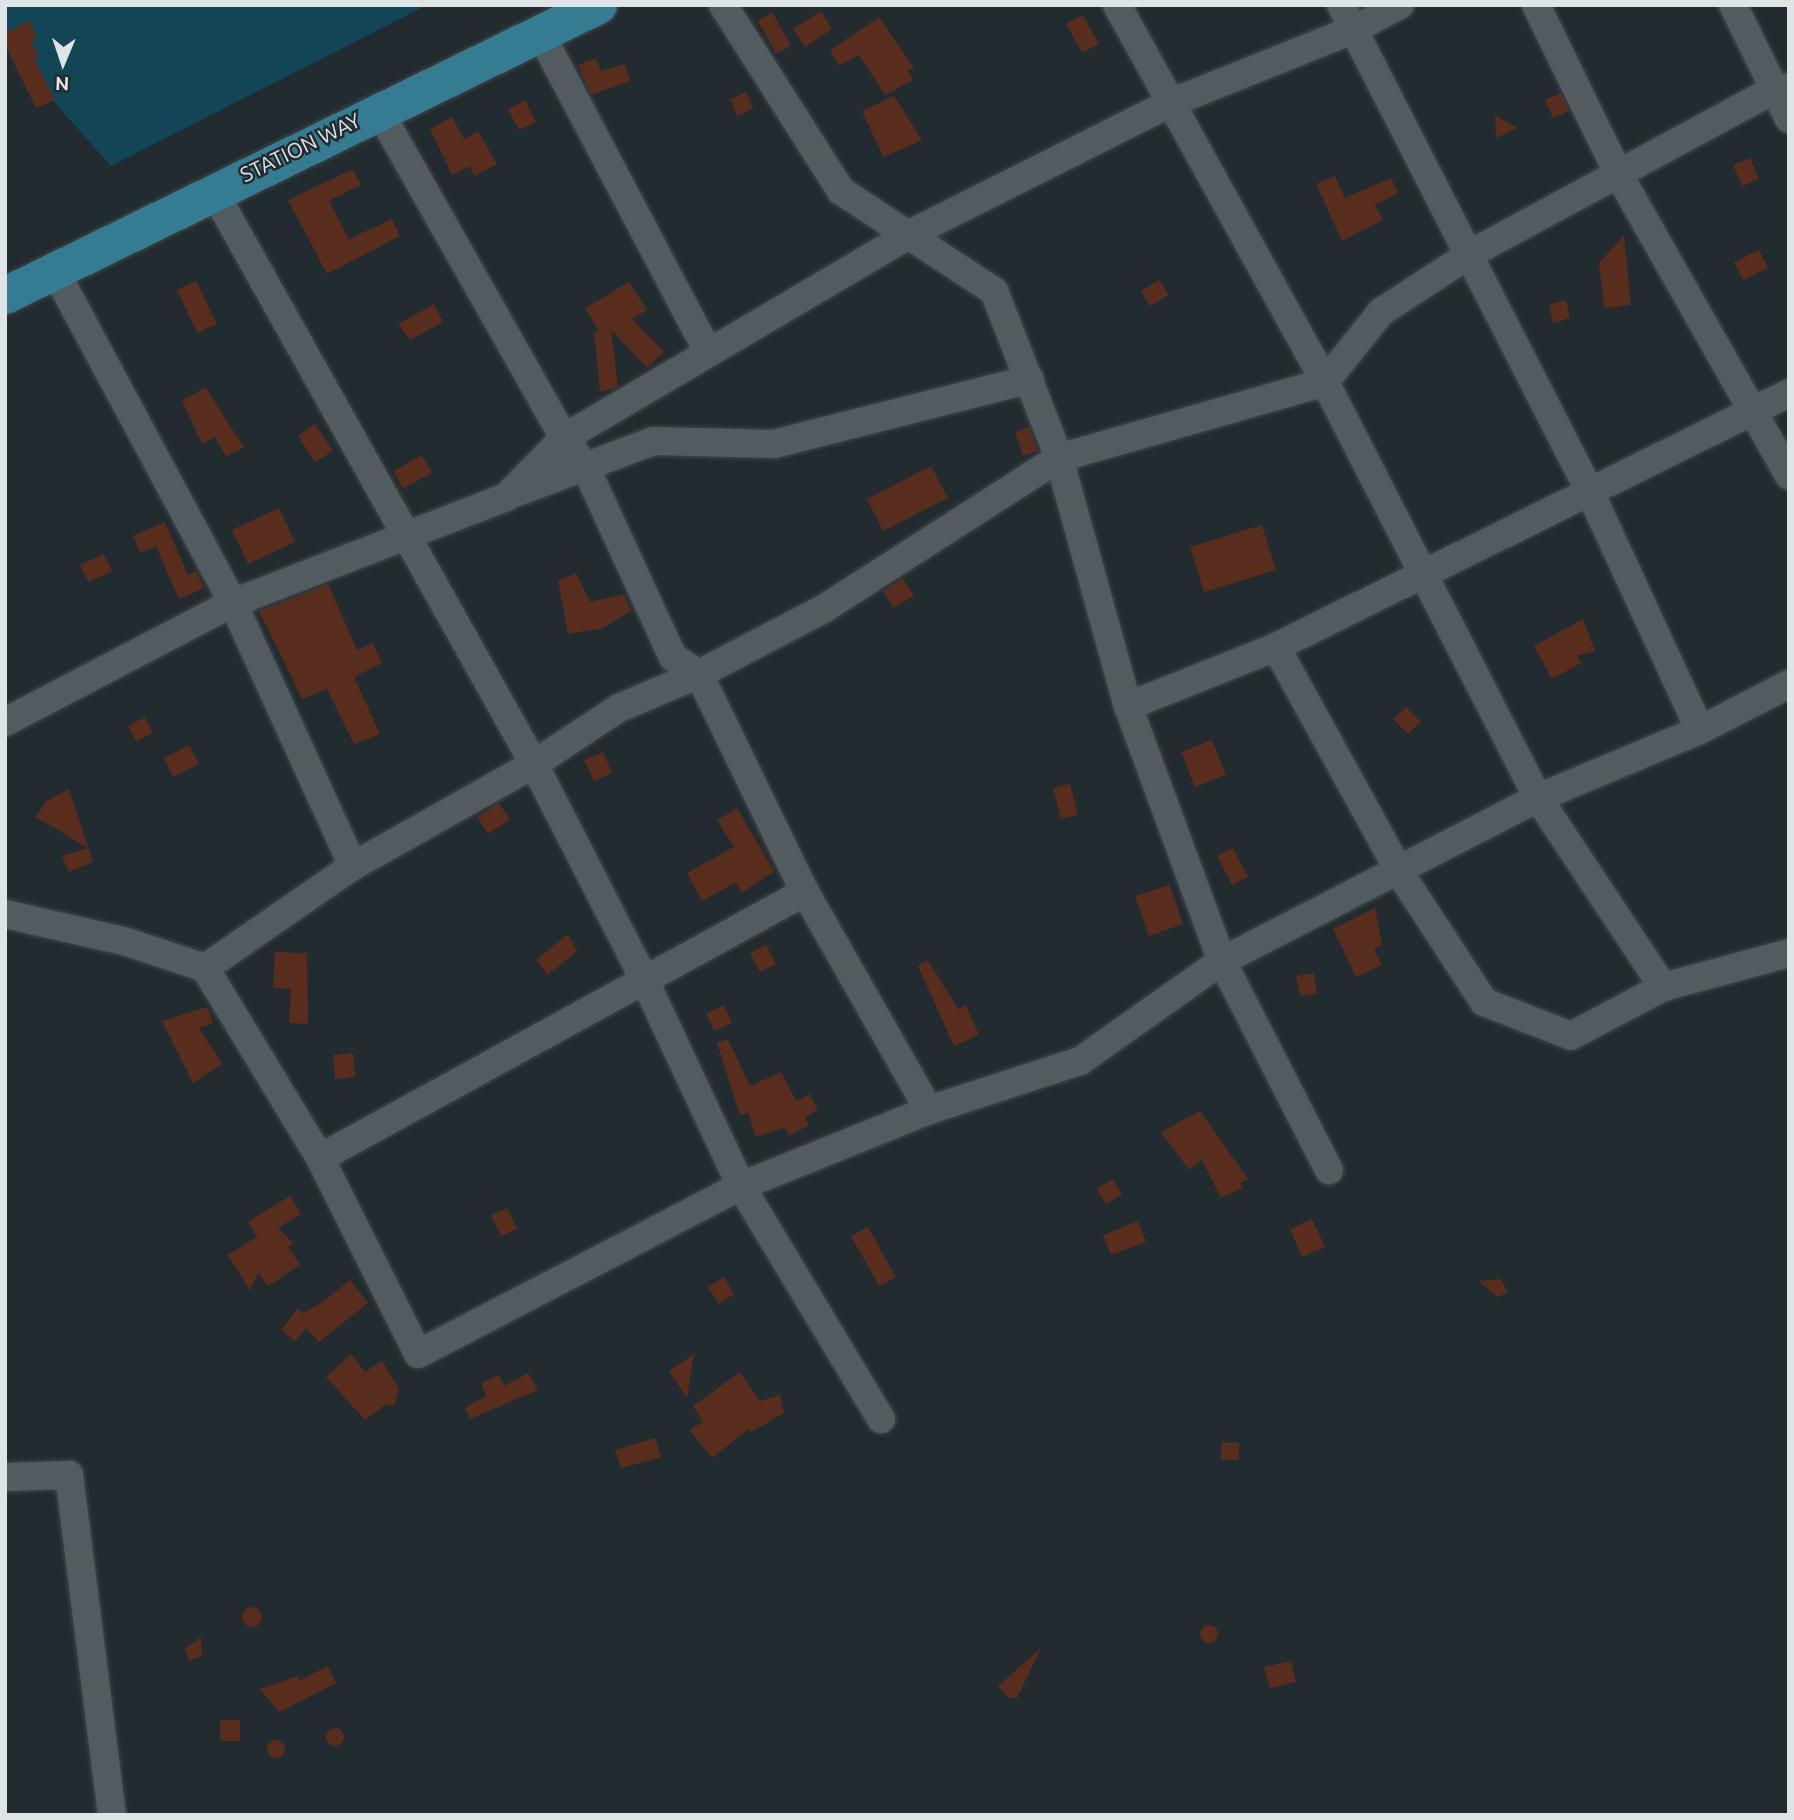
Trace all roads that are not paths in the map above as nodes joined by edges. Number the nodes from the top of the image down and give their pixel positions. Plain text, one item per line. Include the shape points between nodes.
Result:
1 (598, 5) edge
2 (723, 5) edge
3 (1117, 5) edge
4 (1341, 5) edge
5 (1400, 5) edge
6 (1536, 5) edge
7 (1733, 5) edge
8 (1355, 29) junction
9 (540, 33) junction
10 (1781, 89) edge
11 (1172, 102) junction
12 (378, 109) junction
13 (1789, 119) edge
14 (1619, 175) junction
15 (213, 190) junction
16 (908, 235) junction
17 (1470, 254) junction
18 (55, 271) junction
19 (5, 295) edge
20 (708, 350) junction
21 (1030, 379) junction
22 (1325, 382) junction
23 (1789, 393) edge
24 (1753, 408) junction
25 (564, 438) junction
26 (1059, 458) junction
27 (585, 466) junction
28 (1789, 475) edge
29 (1589, 490) junction
30 (506, 497) junction
31 (407, 531) junction
32 (1423, 573) junction
33 (233, 603) junction
34 (1276, 648) junction
35 (699, 674) junction
36 (1789, 684) edge
37 (1128, 706) junction
38 (5, 722) edge
39 (1700, 730) junction
40 (534, 764) junction
41 (1538, 797) junction
42 (353, 866) junction
43 (1400, 873) junction
44 (806, 892) junction
45 (5, 914) edge
46 (1789, 953) edge
47 (1222, 961) junction
48 (205, 968) junction
49 (645, 981) junction
50 (1663, 987) junction
51 (929, 1110) junction
52 (320, 1158) junction
53 (1329, 1170) dead end
54 (741, 1186) junction
55 (881, 1419) dead end
56 (5, 1477) edge
57 (112, 1815) edge

1 - 9 main road, STATION WAY
2 - 16 street via 841,191
3 - 11 street
4 - 8 street
5 - 8 street
6 - 14 street
7 - 10 street
8 - 11 street
8 - 17 street
9 - 12 main road, STATION WAY
9 - 20 street
10 - 13 street
10 - 14 street
11 - 16 street
11 - 22 street
12 - 15 main road, STATION WAY
12 - 25 street
14 - 17 street
14 - 24 street
15 - 18 main road, STATION WAY
15 - 31 street
16 - 20 street
16 - 21 street via 994,291
17 - 22 street via 1381,312
17 - 29 street
18 - 19 main road, STATION WAY
18 - 33 street
20 - 25 street
21 - 26 street
21 - 27 street via 774,444 653,442
22 - 26 street
22 - 32 street
23 - 24 street
24 - 28 street
24 - 29 street
25 - 27 street
25 - 30 street
26 - 35 street via 825,608
26 - 37 street
27 - 30 street
27 - 35 street via 673,657
29 - 32 street
29 - 39 street
30 - 31 street
31 - 33 street
31 - 40 street
32 - 34 street
32 - 41 street
33 - 38 street
33 - 42 street
34 - 37 street
34 - 43 street
35 - 40 street via 619,708
35 - 44 street
36 - 39 street
37 - 47 street
39 - 41 street
40 - 42 street
40 - 49 street
41 - 43 street
41 - 50 street
42 - 48 street
43 - 47 street
43 - 50 street via 1485,1002 1571,1036
44 - 49 street
44 - 51 street
45 - 48 street via 124,941
46 - 50 street
47 - 51 street via 1080,1061
47 - 53 street
48 - 52 street
49 - 52 street
49 - 54 street
51 - 54 street
52 - 54 street via 418,1354
54 - 55 street
56 - 57 street via 69,1475

